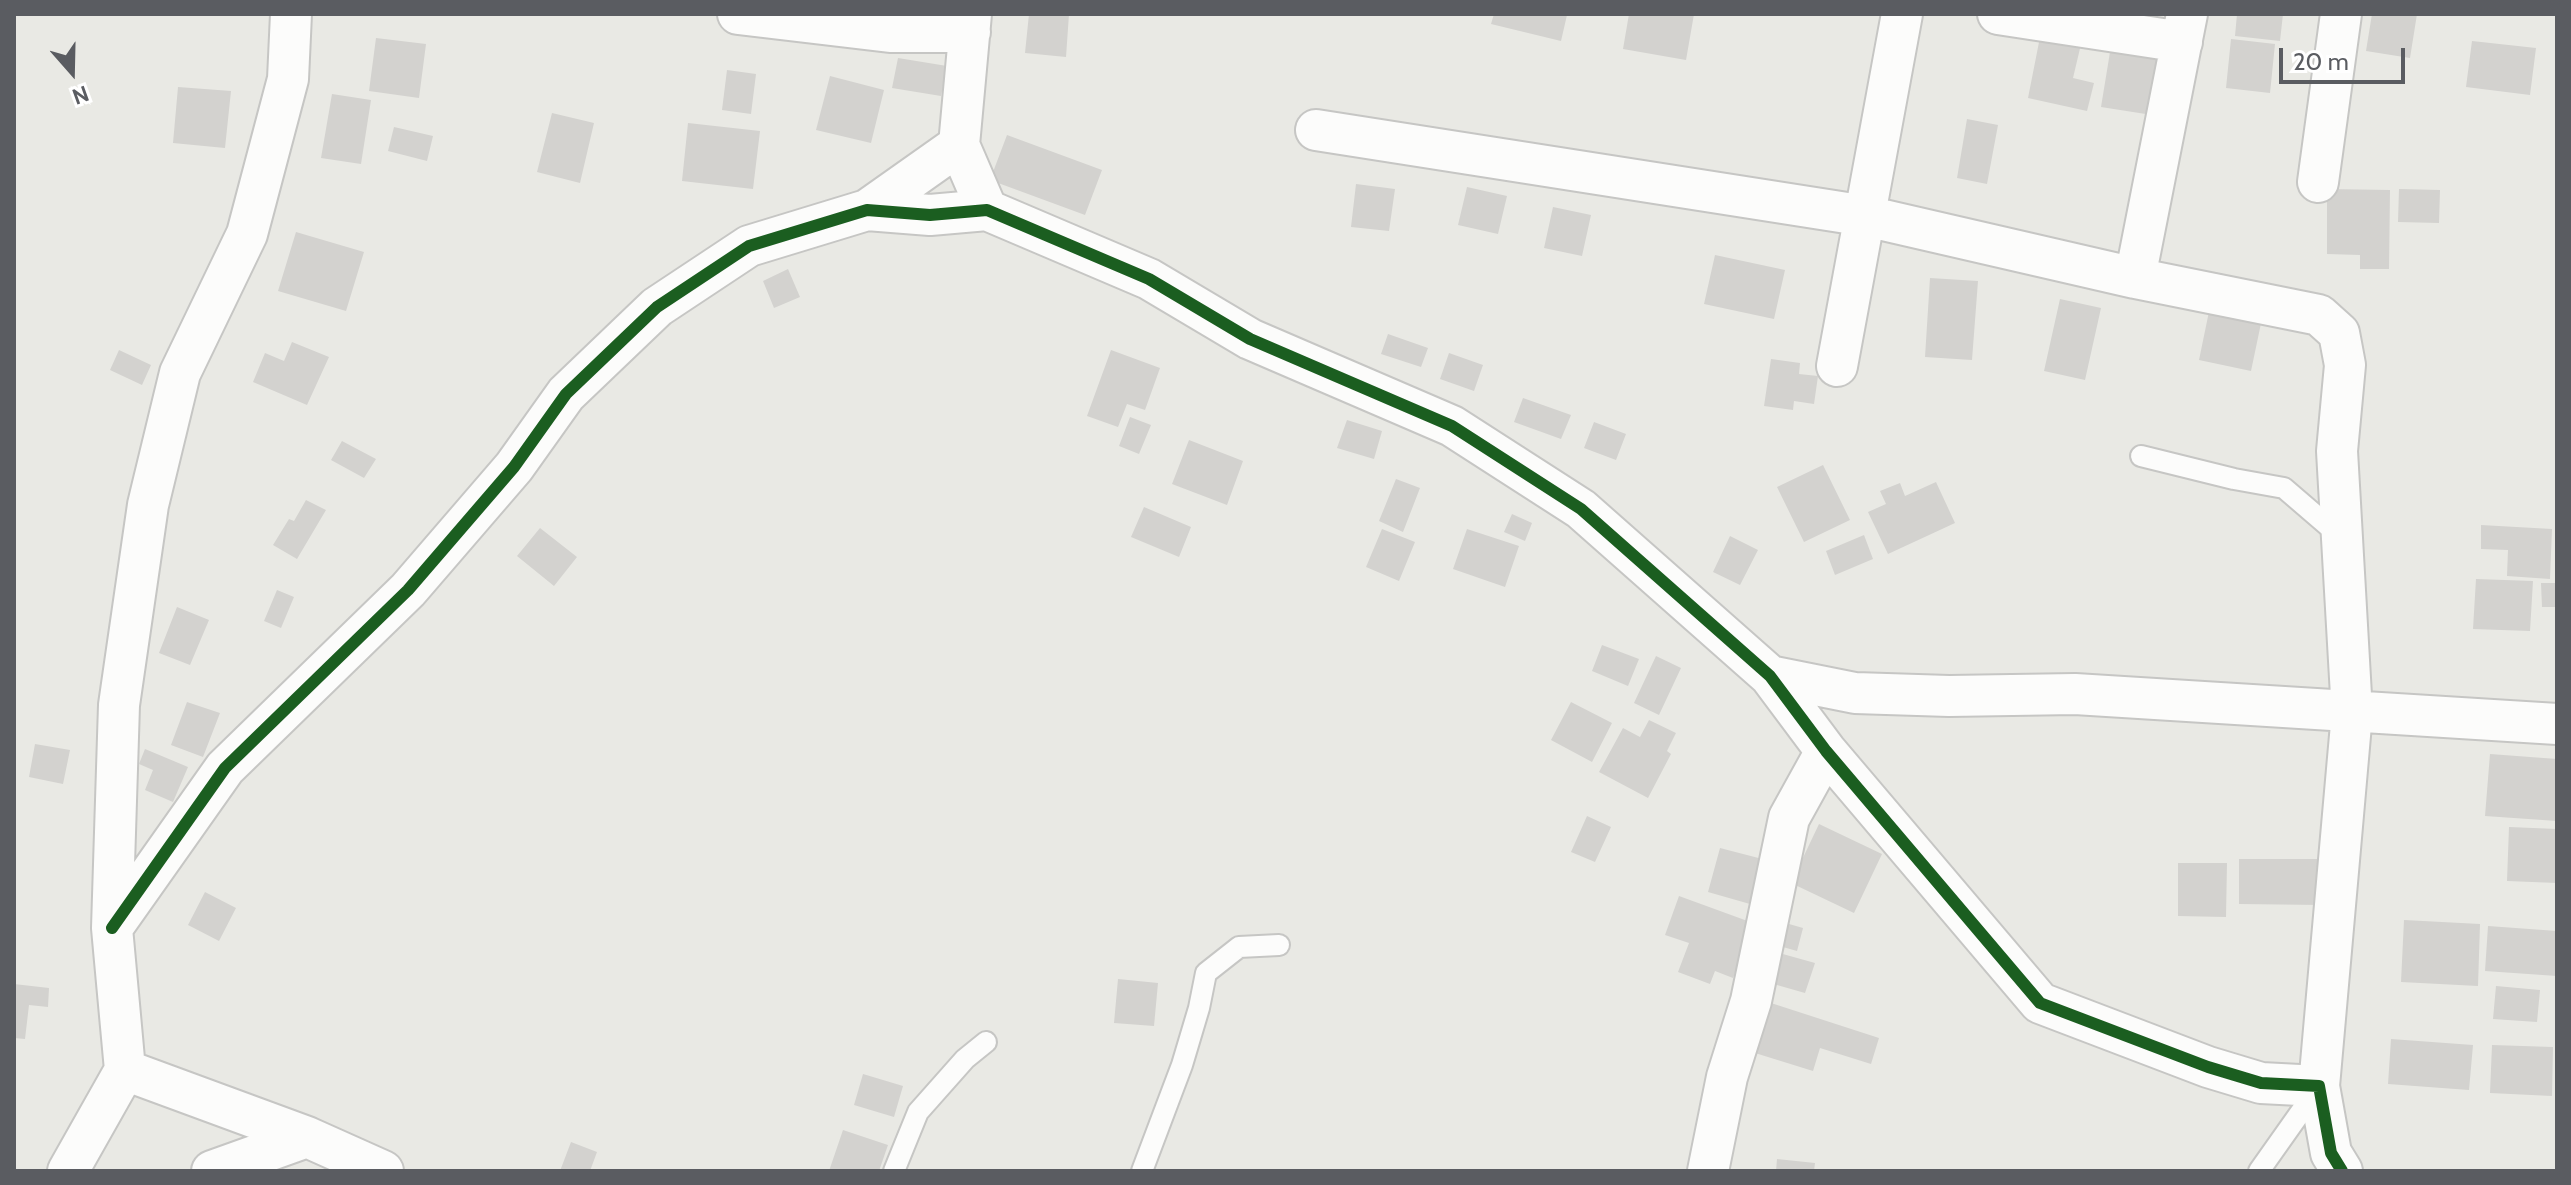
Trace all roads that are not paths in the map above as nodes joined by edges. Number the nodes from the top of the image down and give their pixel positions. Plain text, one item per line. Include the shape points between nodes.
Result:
1 (291, 14) edge
2 (738, 14) edge
3 (1902, 14) edge
4 (1998, 14) edge
5 (2341, 14) edge
6 (970, 23) edge
7 (2184, 28) edge
8 (1316, 130) dead end
9 (959, 145) junction
10 (2318, 182) dead end
11 (867, 210) junction
12 (987, 210) junction
13 (1866, 216) junction
14 (2135, 278) junction
15 (1837, 366) dead end
16 (2141, 456) dead end
17 (2344, 540) junction
18 (1770, 676) junction
19 (2352, 713) junction
20 (2557, 724) edge
21 (1826, 751) junction
22 (112, 928) junction
23 (1279, 945) dead end
24 (986, 1042) dead end
25 (125, 1070) junction
26 (2319, 1086) junction
27 (307, 1137) junction
28 (68, 1171) edge
29 (212, 1171) edge
30 (383, 1171) edge
31 (894, 1171) edge
32 (1142, 1171) edge
33 (1708, 1171) edge
34 (2259, 1171) edge
35 (2342, 1171) edge

1 - 22 street via 288,79 247,234 180,373 148,505 119,705
2 - 6 street via 890,32
3 - 13 street
4 - 7 street
5 - 10 street
6 - 9 street
7 - 14 street
8 - 13 street
9 - 11 street
9 - 12 street
11 - 12 street via 930,215
11 - 22 street via 749,246 657,307 566,394 514,467 408,590 225,768
12 - 18 street via 1149,279 1250,339 1452,426 1581,509
13 - 14 street
13 - 15 street
14 - 17 street via 2319,315 2339,333 2345,365 2337,451
16 - 17 lane via 2284,488
17 - 19 street
18 - 19 street via 1855,693 2075,694
18 - 21 street
19 - 20 street
19 - 26 street
21 - 26 street via 2040,1003 2261,1083
21 - 33 street via 1789,818
22 - 25 street
23 - 32 lane via 1239,947 1206,973 1182,1065
24 - 31 lane via 918,1112
25 - 27 street
25 - 28 street
26 - 34 lane
26 - 35 street via 2331,1153
27 - 29 street
27 - 30 street

